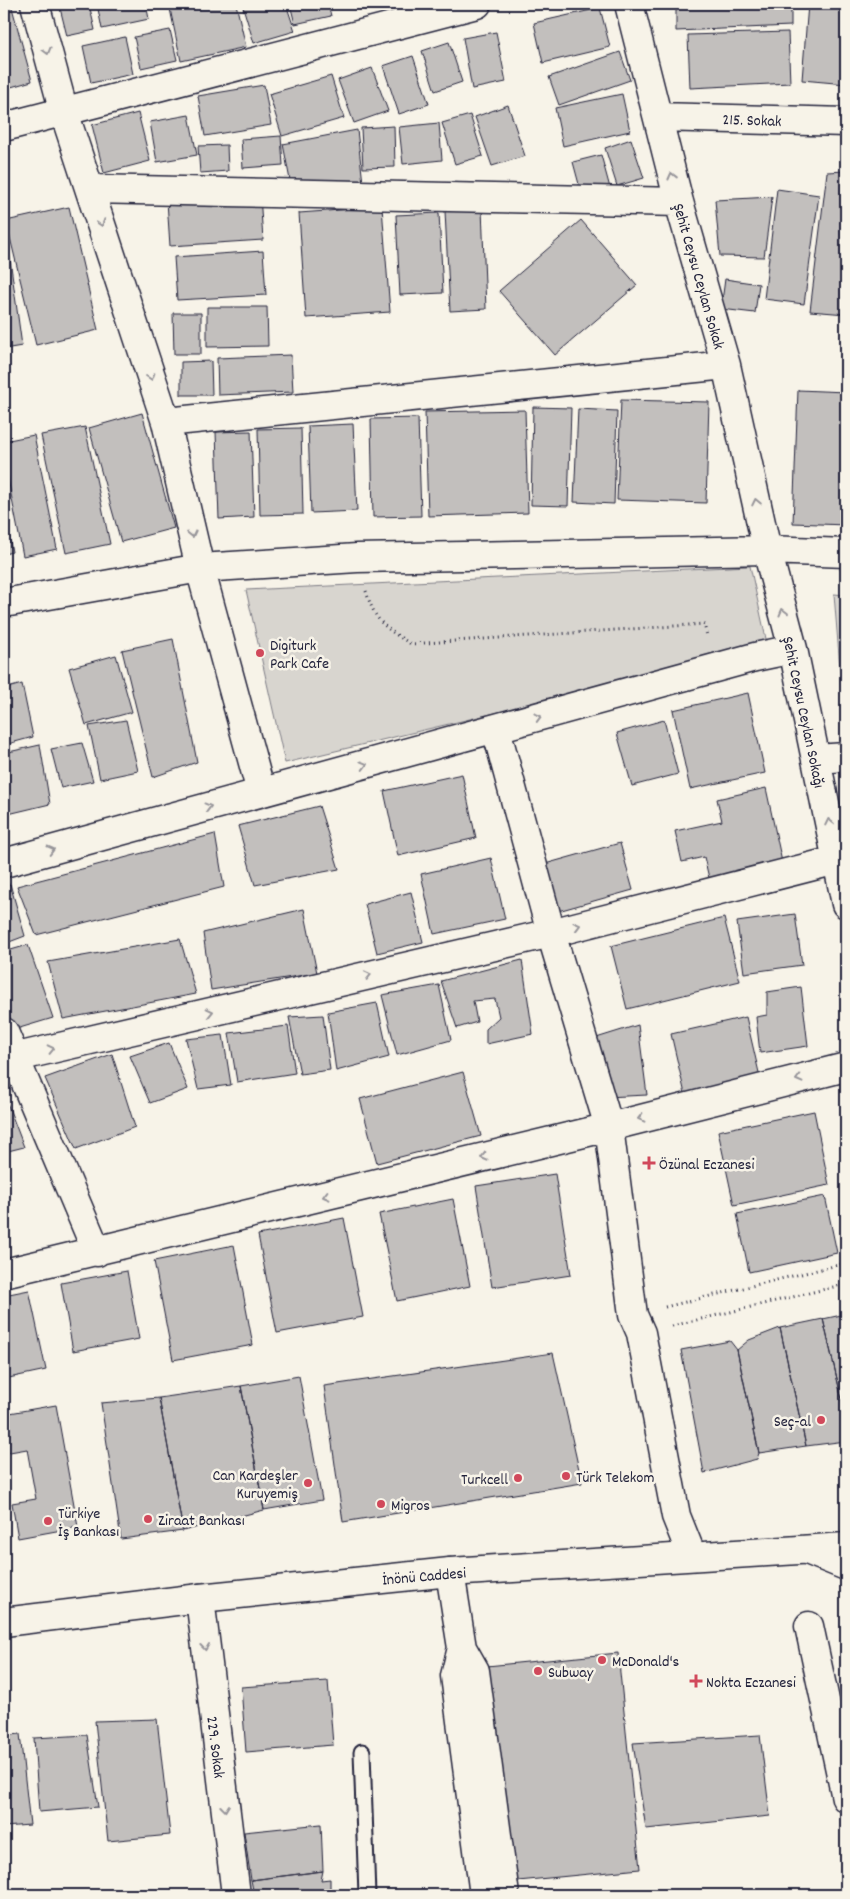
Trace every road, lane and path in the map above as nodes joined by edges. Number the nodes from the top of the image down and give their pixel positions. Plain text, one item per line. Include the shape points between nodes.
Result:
1 (34, 4) edge
2 (477, 4) edge
3 (630, 4) edge
4 (64, 112) junction
5 (658, 117) junction
6 (846, 122) edge
7 (4, 127) edge
8 (90, 189) junction
9 (679, 202) junction
10 (726, 365) junction
11 (166, 422) junction
12 (767, 550) junction
13 (846, 553) edge
14 (357, 558) junction
15 (200, 568) junction
16 (4, 603) edge
17 (793, 649) junction
18 (714, 668) junction
19 (496, 729) junction
20 (846, 757) edge
21 (816, 759) junction
22 (261, 792) junction
23 (837, 860) junction
24 (4, 863) edge
25 (846, 904) edge
26 (551, 933) junction
27 (4, 1032) edge
28 (9, 1059) edge
29 (846, 1067) edge
30 (609, 1127) junction
31 (97, 1252) junction
32 (846, 1263) edge
33 (4, 1273) edge
34 (846, 1284) edge
35 (637, 1324) junction
36 (846, 1547) edge
37 (807, 1550) junction
38 (692, 1556) junction
39 (846, 1566) edge
40 (450, 1572) junction
41 (200, 1598) junction
42 (4, 1622) edge
43 (810, 1626) dead end
44 (462, 1648) junction
45 (362, 1752) dead end
46 (846, 1798) edge
47 (236, 1895) edge
48 (367, 1895) edge
49 (484, 1895) edge
50 (505, 1895) edge

1 -> 4 street
2 - 4 street
3 - 5 street, Şehit Ceysu Ceylan Sokak
4 - 7 street
4 - 8 street
5 - 6 street, 215. Sokak
9 -> 5 street, Şehit Ceysu Ceylan Sokak
8 - 9 street
8 -> 11 street
9 - 10 street, Şehit Ceysu Ceylan Sokak
10 - 11 street
12 -> 10 street, Şehit Ceysu Ceylan Sokak
11 -> 15 street
12 - 13 street
12 - 14 street
17 -> 12 street, Şehit Ceysu Ceylan Sokağı
14 - 15 street
14 - 18 path via 371,607 384,627 411,644 704,624
15 - 16 street
15 - 22 street
17 - 18 street
17 - 21 street, Şehit Ceysu Ceylan Sokağı
19 -> 18 street
22 -> 19 street
19 - 26 street
20 - 21 street
23 -> 21 street, Şehit Ceysu Ceylan Sokağı
24 -> 22 street
23 - 25 street, Şehit Ceysu Ceylan Sokağı
26 -> 23 street
28 -> 26 street
26 - 30 street
27 - 28 street
28 - 31 street
29 -> 30 street
30 -> 31 street
30 - 35 street
31 - 33 street
32 - 35 path
34 - 35 path
35 - 38 street via 676,1516
36 - 37 street, İnönü Caddesi
37 - 38 street, İnönü Caddesi
37 - 39 street
38 - 40 street, İnönü Caddesi
40 - 41 street, İnönü Caddesi
40 - 44 street
41 - 42 street, İnönü Caddesi
41 -> 47 street, 229. Sokak
43 - 46 street
44 - 49 street via 455,1676
44 - 50 street via 474,1671
45 - 48 lane

